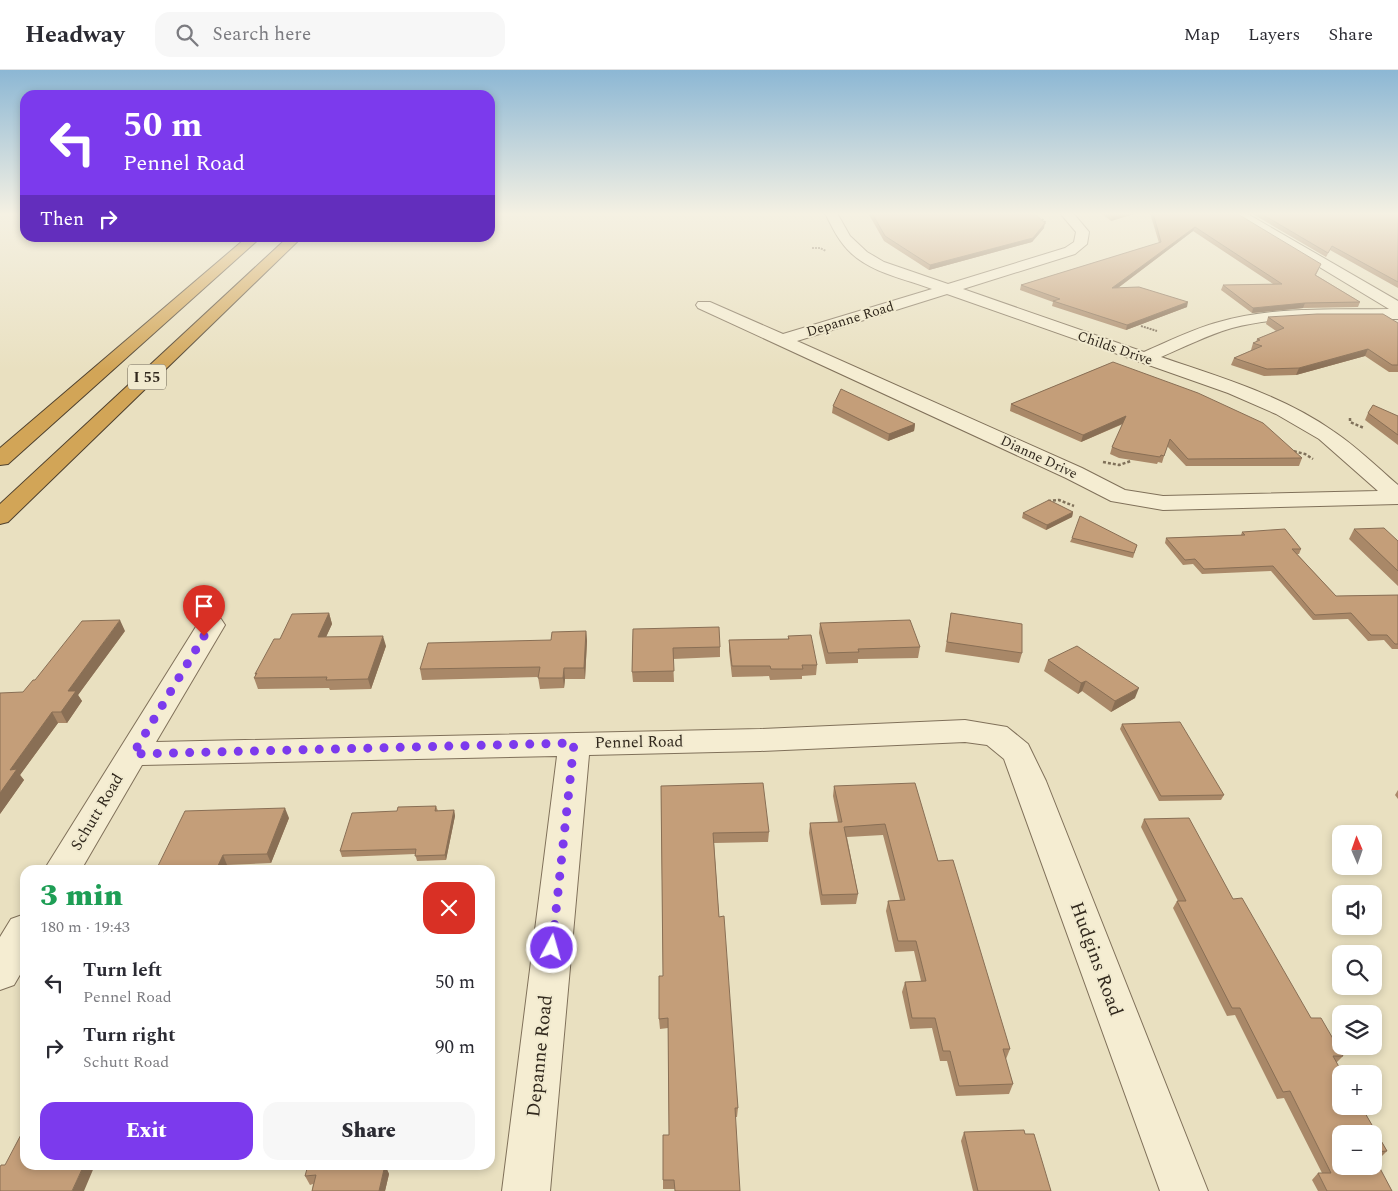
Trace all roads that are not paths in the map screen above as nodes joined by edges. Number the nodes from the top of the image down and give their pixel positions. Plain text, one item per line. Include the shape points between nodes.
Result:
1 (222, 265) edge
2 (265, 265) edge
3 (879, 265) edge
4 (1023, 265) edge
5 (1324, 265) edge
6 (946, 289) junction
7 (704, 304) dead end
8 (1398, 308) edge
9 (1398, 314) edge
10 (782, 340) junction
11 (1144, 358) junction
12 (0, 458) edge
13 (1398, 496) edge
14 (0, 517) edge
15 (211, 626) dead end
16 (996, 734) joint
17 (574, 743) junction
18 (133, 754) junction
19 (65, 865) edge
20 (20, 939) edge
21 (0, 972) edge
22 (526, 1191) edge
23 (1184, 1191) edge

1 - 12 highway, I 55
2 - 14 highway, I 55
3 - 6 street, Childs Drive
4 - 6 street, Depanne Road
5 - 8 street
6 - 10 street, Depanne Road
6 - 11 street, Childs Drive
7 - 10 street, Dianne Drive
9 - 11 street via 1291,315 1244,320
10 - 13 street, Dianne Drive via 1119,496 1163,503
11 - 13 street, Childs Drive via 1252,396 1290,415 1326,435
15 - 18 street, Schutt Road
16 - 17 street, Pennel Road via 965,731 760,740
16 - 23 street, Hudgins Road via 1017,752 1030,781
17 - 18 street, Pennel Road
17 - 22 street, Depanne Road
18 - 19 street, Schutt Road
20 - 21 street

